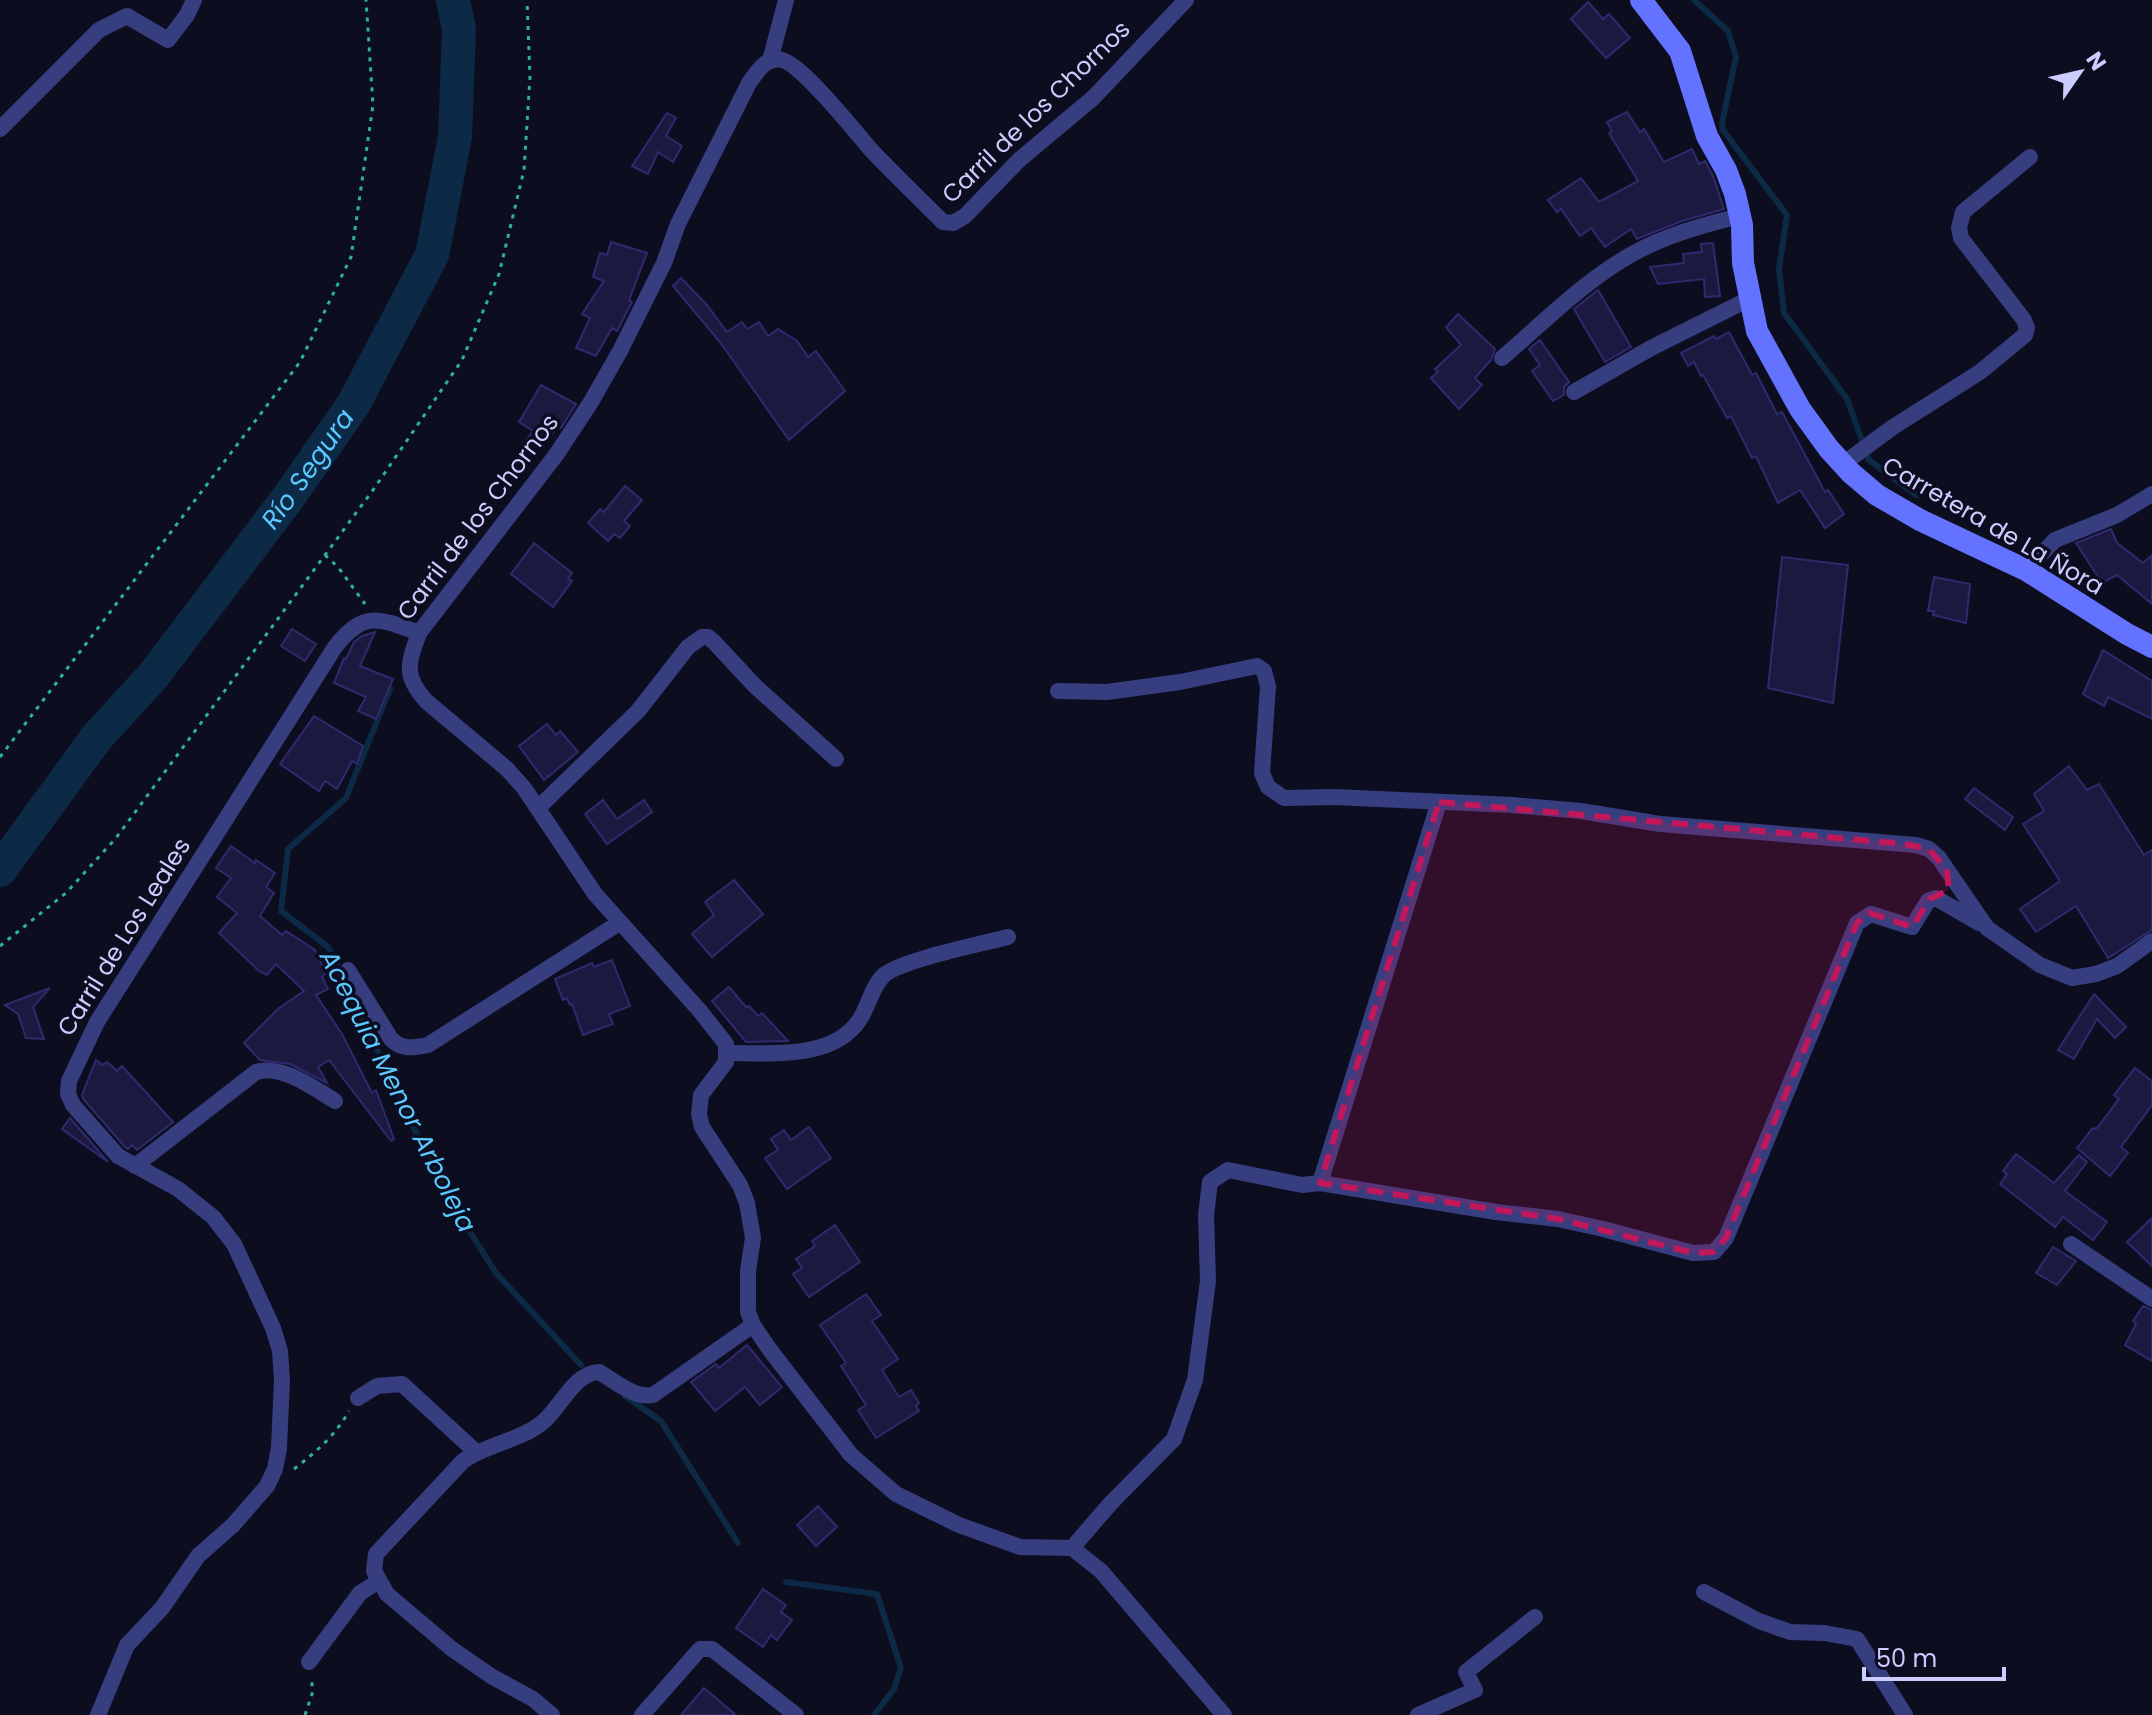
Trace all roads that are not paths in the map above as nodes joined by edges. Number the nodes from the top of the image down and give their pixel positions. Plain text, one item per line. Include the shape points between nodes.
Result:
1 (194, 0) edge
2 (786, 0) edge
3 (1186, 0) edge
4 (1641, 0) edge
5 (770, 61) junction
6 (0, 129) edge
7 (2030, 157) dead end
8 (1740, 216) junction
9 (1751, 298) junction
10 (1502, 358) dead end
11 (1574, 392) dead end
12 (1857, 453) junction
13 (2152, 494) edge
14 (2026, 570) junction
15 (419, 633) junction
16 (2152, 647) edge
17 (1058, 691) dead end
18 (836, 759) dead end
19 (1439, 802) junction
20 (538, 808) junction
21 (1947, 870) junction
22 (1936, 898) junction
23 (619, 923) junction
24 (1987, 928) junction
25 (1008, 937) dead end
26 (2152, 941) edge
27 (348, 970) dead end
28 (728, 1053) junction
29 (335, 1101) dead end
30 (135, 1166) junction
31 (1320, 1183) junction
32 (2071, 1244) dead end
33 (2152, 1299) edge
34 (753, 1325) junction
35 (358, 1398) road end
36 (476, 1452) junction
37 (1072, 1548) junction
38 (379, 1581) junction
39 (1704, 1592) dead end
40 (1535, 1617) dead end
41 (309, 1662) road end
42 (98, 1715) edge
43 (552, 1715) edge
44 (642, 1715) edge
45 (796, 1715) edge
46 (1224, 1715) edge
47 (1418, 1715) edge
48 (1905, 1715) edge

1 - 6 street via 168,40 127,16 99,30
2 - 5 street
3 - 5 street, Carril de los Chornos via 1093,98 953,223 943,222 800,72 783,60
4 - 8 main road, Carretera de La Ñora via 1680,51 1696,108 1726,170
5 - 15 street, Carril de los Chornos via 749,83 591,402
7 - 12 street via 1963,212 1959,228 1961,238 2024,320 2025,335 1980,372
8 - 9 main road, Carretera de La Ñora
8 - 10 street via 1693,227 1634,253
9 - 11 street
9 - 12 main road, Carretera de La Ñora via 1757,331 1800,409 1829,449
12 - 14 main road, Carretera de La Ñora via 1877,495
13 - 14 street via 2050,543
14 - 16 main road, Carretera de La Ñora
15 - 20 street, Carril de los Chornos via 409,667 417,690 507,769
15 - 30 street, Carril de Los Leales via 371,619 354,626 335,647 97,1022 68,1094 118,1156
17 - 19 street via 1107,692 1257,666 1268,686 1263,781 1275,794 1294,799
18 - 20 street via 714,642 702,637 688,647 638,711
19 - 21 street via 1905,844 1929,849
19 - 31 street
20 - 23 street, Carril de los Chornos
21 - 22 street via 1949,890
21 - 24 street
22 - 24 street
22 - 31 street via 1928,901 1912,927 1871,914 1857,923 1726,1238 1714,1252 1693,1253 1558,1219
23 - 27 street via 428,1045 398,1046
23 - 28 street, Carril de los Chornos via 707,1019
24 - 26 street via 2040,965 2072,978 2117,966
25 - 28 street via 894,969 877,983 860,1019 830,1044
28 - 34 street via 701,1095 699,1114 740,1185 752,1222 747,1292
29 - 30 street via 312,1086 265,1069
30 - 42 street, Carril de Los Leales via 178,1189 213,1217 234,1244 280,1351 279,1448 270,1480 246,1512 198,1556 162,1608 127,1645
31 - 37 street via 1302,1185 1228,1170 1210,1182 1207,1295 1195,1380 1174,1439
32 - 33 street
34 - 36 street via 653,1395 645,1397 599,1372 591,1373 533,1429
34 - 37 street via 851,1455 896,1494 1020,1547
35 - 36 street via 377,1386 402,1384
36 - 38 street via 376,1554
37 - 46 street via 1101,1571
38 - 41 street via 360,1593
38 - 43 street via 387,1594 452,1649
39 - 48 street via 1790,1632 1857,1639
40 - 47 street via 1466,1672 1475,1690
44 - 45 street via 700,1649 712,1649

